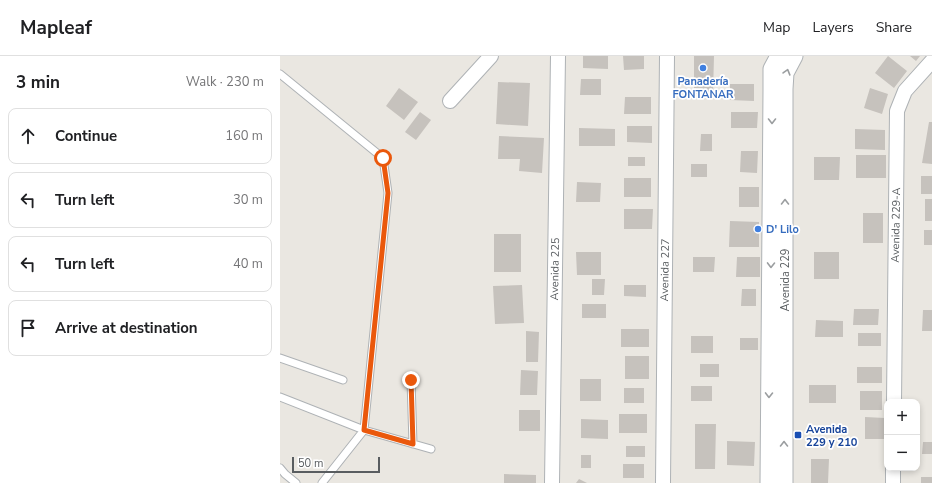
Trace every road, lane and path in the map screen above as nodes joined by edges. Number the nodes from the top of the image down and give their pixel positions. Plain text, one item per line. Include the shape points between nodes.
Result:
1 (491, 56) edge
2 (558, 56) edge
3 (667, 56) edge
4 (779, 56) edge
5 (794, 56) edge
6 (932, 61) edge
7 (280, 74) edge
8 (450, 101) dead end
9 (778, 237) junction
10 (280, 358) edge
11 (343, 380) dead end
12 (411, 380) dead end
13 (280, 397) edge
14 (894, 399) edge
15 (364, 430) junction
16 (413, 444) junction
17 (431, 449) dead end
18 (280, 468) edge
19 (893, 471) edge
20 (296, 483) edge
21 (322, 483) edge
22 (552, 483) edge
23 (663, 483) edge
24 (769, 483) edge
25 (784, 483) edge
26 (893, 483) edge

1 - 8 street
2 - 22 street, Avenida 225
3 - 23 street, Avenida 227
4 -> 9 street, Avenida 229 via 772,69
9 -> 5 street, Avenida 229 via 785,73
6 - 14 street, Avenida 229-A via 905,91 897,111
7 - 15 lane via 383,158 388,193
9 -> 24 street, Avenida 229
25 -> 9 street, Avenida 229
10 - 11 lane
12 - 16 lane
13 - 15 lane
15 - 16 lane
15 - 21 lane
16 - 17 lane
18 - 20 lane
19 - 26 street

